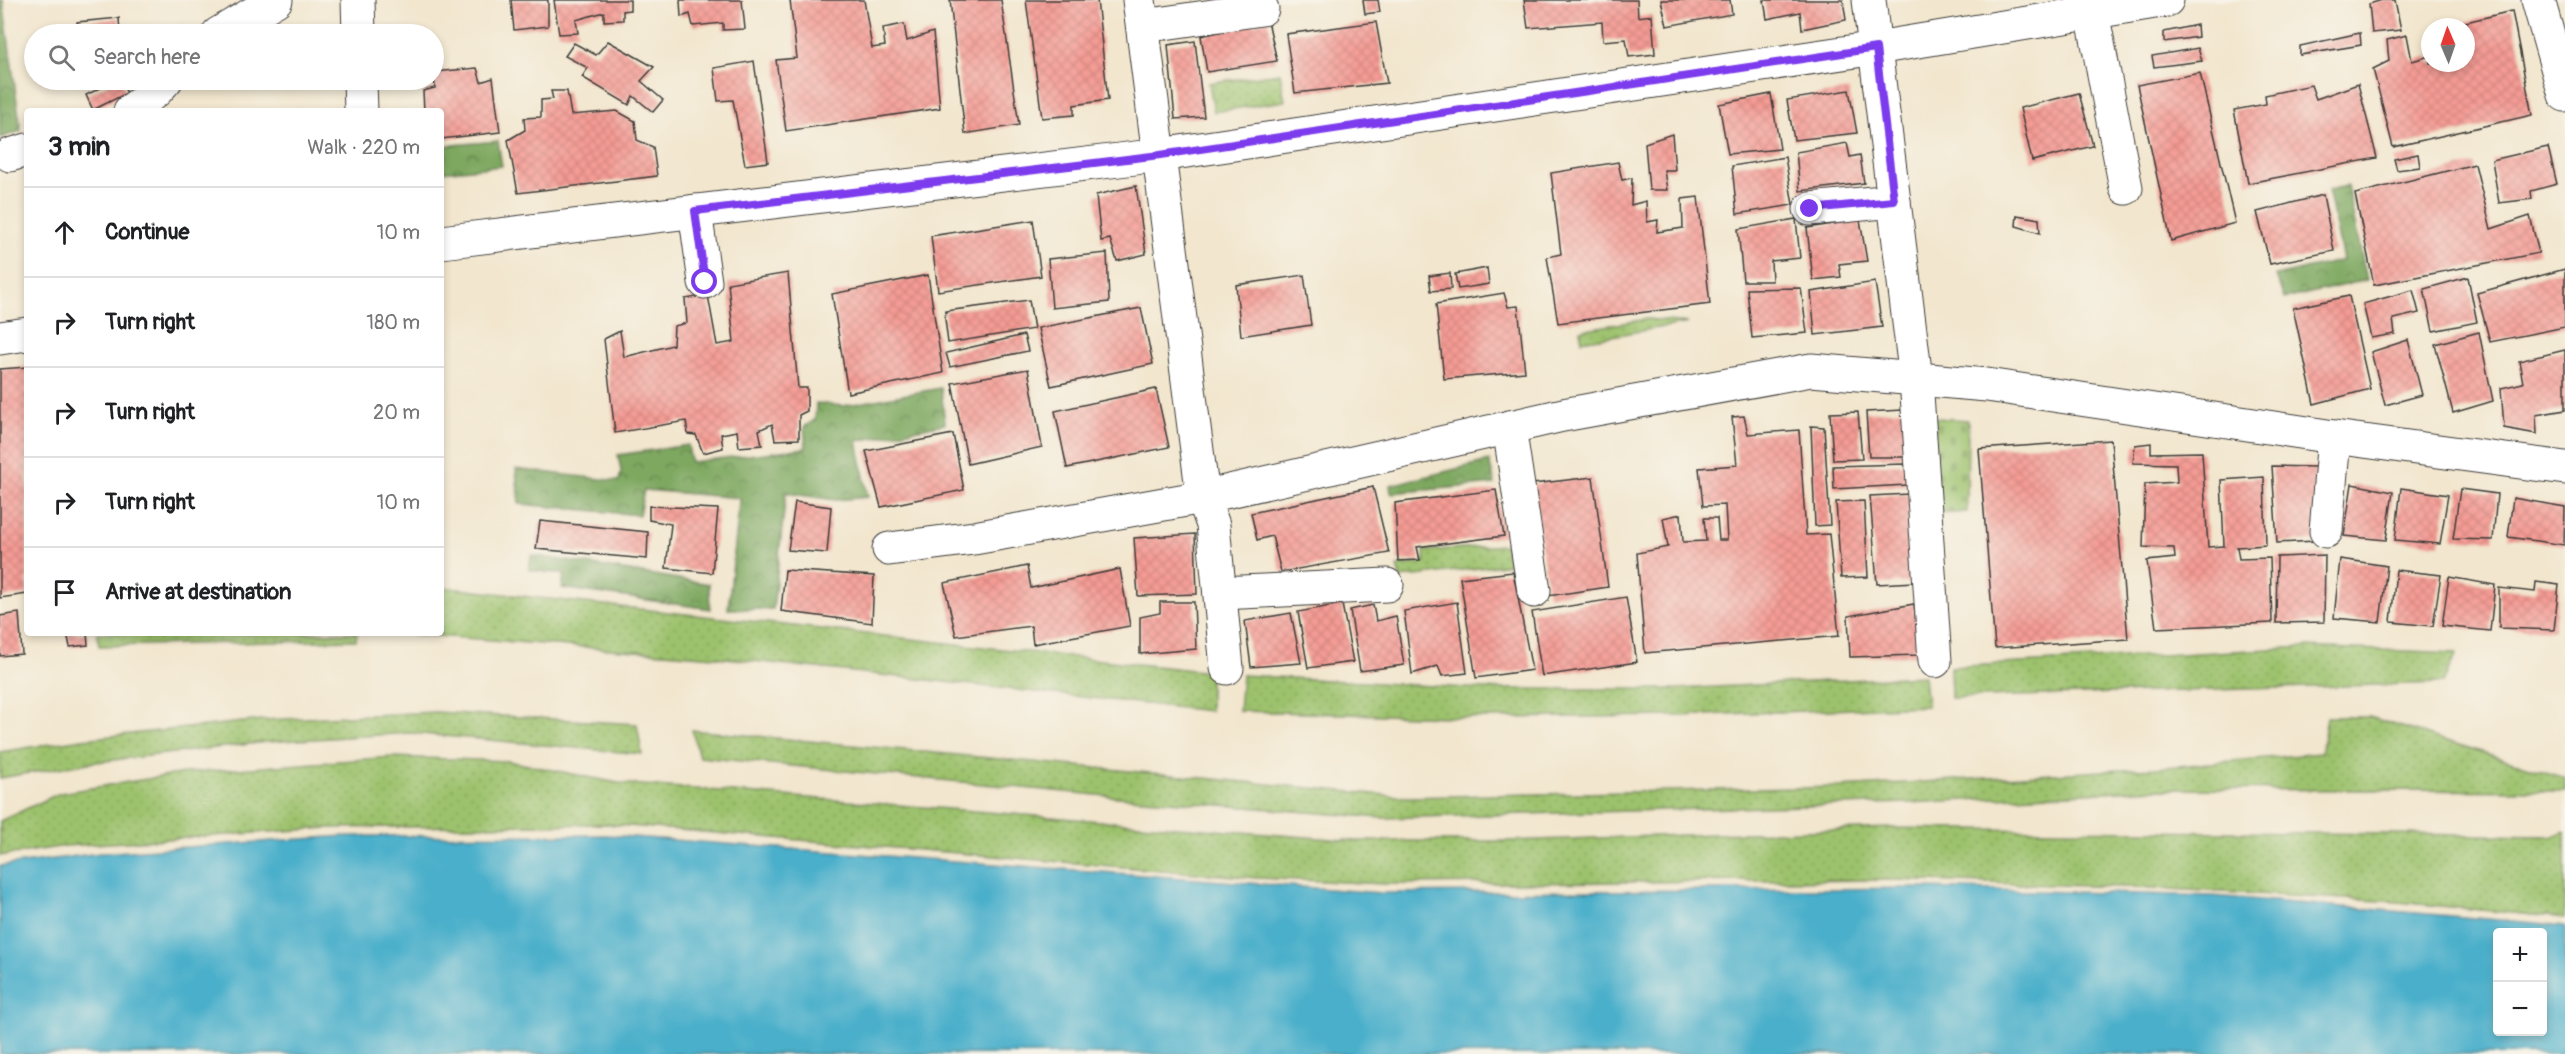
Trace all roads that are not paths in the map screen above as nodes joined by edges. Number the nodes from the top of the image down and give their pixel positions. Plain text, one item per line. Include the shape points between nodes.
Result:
1 (276, 0) edge
2 (358, 0) edge
3 (1869, 0) edge
4 (2167, 0) edge
5 (2538, 0) edge
6 (2103, 7) edge
7 (1262, 9) dead end
8 (1141, 13) edge
9 (235, 24) edge
10 (359, 24) edge
11 (1876, 48) junction
12 (157, 90) edge
13 (360, 90) edge
14 (2565, 95) edge
15 (134, 108) edge
16 (361, 108) edge
17 (1160, 155) junction
18 (2126, 188) dead end
19 (1894, 201) junction
20 (1810, 209) dead end
21 (695, 211) junction
22 (444, 242) edge
23 (705, 282) dead end
24 (24, 334) edge
25 (0, 338) edge
26 (1916, 379) junction
27 (1509, 427) junction
28 (2334, 437) junction
29 (2565, 468) edge
30 (1203, 497) junction
31 (2326, 531) dead end
32 (889, 549) dead end
33 (1387, 585) dead end
34 (1534, 591) dead end
35 (1220, 593) junction
36 (1935, 661) dead end
37 (1227, 668) dead end

1 - 9 street
2 - 10 street
3 - 11 street
4 - 6 street
5 - 14 street
6 - 11 street
6 - 18 street
7 - 8 street
8 - 17 street
11 - 17 street
11 - 19 street
12 - 15 street
13 - 16 street
17 - 21 street
17 - 30 street
19 - 20 street
19 - 26 street
21 - 22 street
21 - 23 street
24 - 25 street
26 - 27 street via 1810,370
26 - 28 street via 1987,385
26 - 36 street
27 - 30 street
27 - 34 street
28 - 29 street
28 - 31 street
30 - 32 street via 974,538
30 - 35 street via 1213,525
33 - 35 street
35 - 37 street

